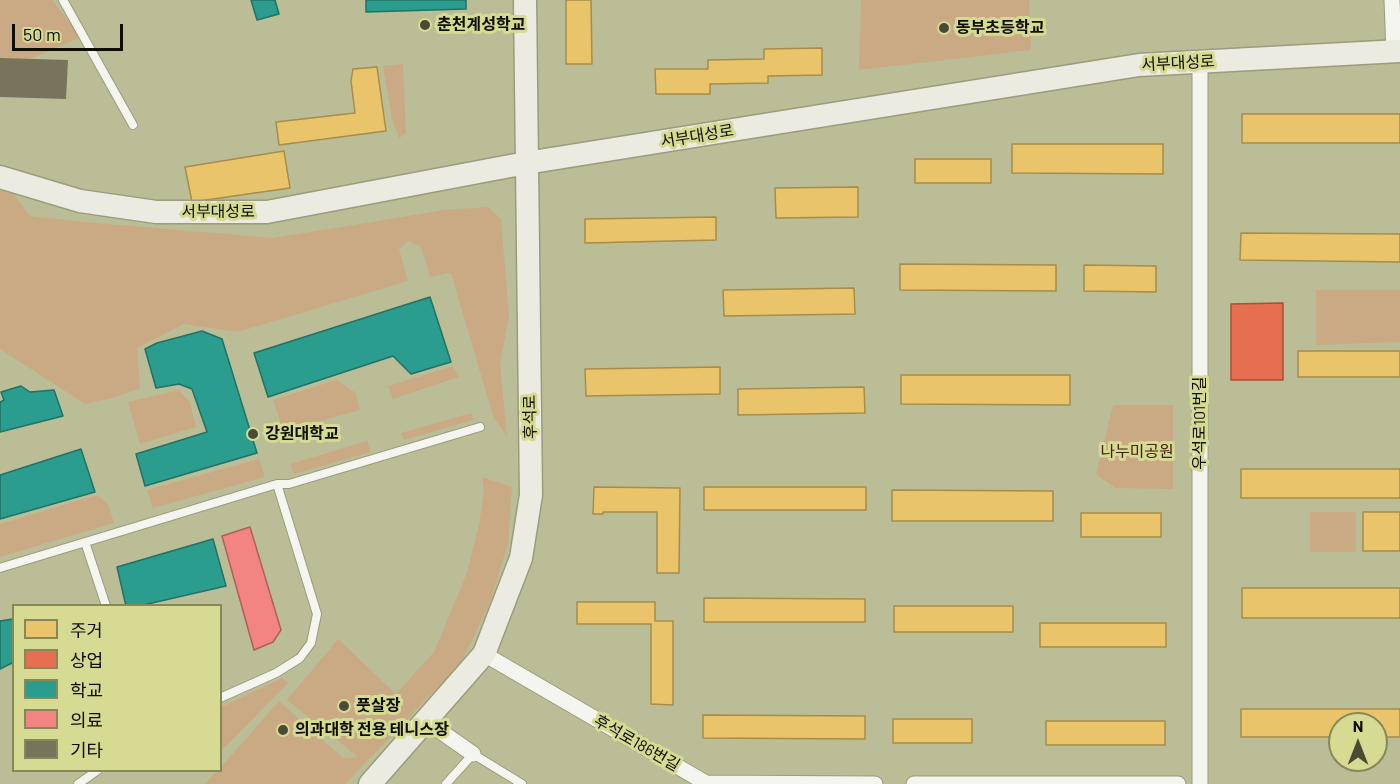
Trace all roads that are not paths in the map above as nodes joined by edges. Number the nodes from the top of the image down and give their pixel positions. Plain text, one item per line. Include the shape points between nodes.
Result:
1 (63, 0) edge
2 (525, 0) edge
3 (1392, 0) edge
4 (1397, 52) edge
5 (1200, 61) junction
6 (133, 124) dead end
7 (526, 163) junction
8 (0, 177) edge
9 (480, 427) dead end
10 (277, 484) junction
11 (85, 542) junction
12 (0, 568) edge
13 (105, 604) edge
14 (484, 654) junction
15 (222, 697) edge
16 (426, 721) junction
17 (473, 753) junction
18 (96, 772) edge
19 (78, 784) edge
20 (370, 784) edge
21 (446, 784) edge
22 (522, 784) edge
23 (706, 784) edge
24 (875, 784) edge
25 (914, 784) edge
26 (1097, 784) edge
27 (1178, 784) edge
28 (1200, 784) edge

1 - 6 lane
2 - 7 street, 후석로
3 - 4 street
4 - 5 street, 서부대성로
5 - 7 street, 서부대성로 via 1138,65
5 - 28 street, 우석로101번길
7 - 8 street, 서부대성로 via 267,212 156,212 80,201
7 - 14 street, 후석로 via 531,495 521,558
9 - 10 lane via 289,484
10 - 11 lane
10 - 15 lane via 317,614 311,643 300,658 284,668
11 - 12 lane
11 - 13 lane
14 - 16 street, 후석로
14 - 23 street, 후석로186번길
16 - 17 street
16 - 20 street, 후석로
17 - 21 lane
17 - 22 lane
18 - 19 lane
23 - 24 street, 후석로186번길
25 - 26 street
26 - 27 street

